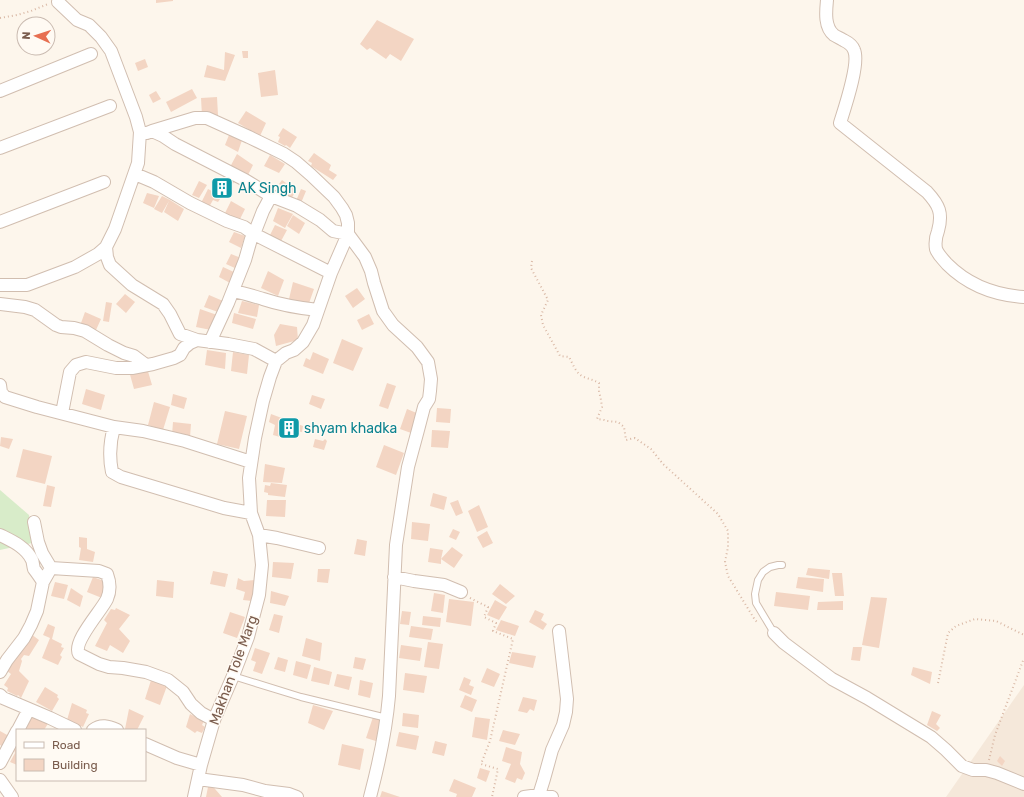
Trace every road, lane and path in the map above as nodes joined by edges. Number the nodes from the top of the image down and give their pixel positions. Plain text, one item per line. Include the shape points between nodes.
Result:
1 (827, 0) edge
2 (58, 2) joint
3 (0, 18) edge
4 (91, 54) dead end
5 (0, 91) edge
6 (110, 106) dead end
7 (146, 132) junction
8 (0, 148) edge
9 (135, 174) junction
10 (104, 182) dead end
11 (271, 196) junction
12 (0, 222) edge
13 (254, 234) junction
14 (348, 234) junction
15 (106, 247) junction
16 (532, 261) dead end
17 (331, 273) junction
18 (0, 285) edge
19 (233, 291) junction
20 (1024, 296) edge
21 (0, 304) edge
22 (318, 310) junction
23 (197, 340) junction
24 (210, 342) junction
25 (276, 361) junction
26 (146, 365) junction
27 (0, 385) edge
28 (62, 413) junction
29 (114, 427) junction
30 (251, 462) junction
31 (252, 513) junction
32 (34, 522) dead end
33 (0, 535) edge
34 (259, 535) junction
35 (319, 548) dead end
36 (782, 565) dead end
37 (51, 568) junction
38 (394, 577) junction
39 (43, 582) junction
40 (461, 592) joint
41 (559, 631) dead end
42 (774, 633) junction
43 (1024, 635) edge
44 (1024, 658) edge
45 (0, 672) edge
46 (233, 676) junction
47 (938, 683) dead end
48 (0, 694) edge
49 (29, 709) junction
50 (387, 718) junction
51 (214, 720) junction
52 (18, 729) edge
53 (72, 729) edge
54 (94, 729) edge
55 (115, 729) edge
56 (16, 733) edge
57 (146, 744) edge
58 (0, 763) edge
59 (201, 765) junction
60 (986, 770) junction
61 (198, 779) junction
62 (0, 780) edge
63 (1024, 784) edge
64 (539, 795) junction
65 (12, 797) edge
66 (194, 797) edge
67 (297, 797) edge
68 (370, 797) edge
69 (492, 797) edge
70 (524, 797) edge
71 (552, 797) edge

1 - 20 street via 828,27 851,45 856,56 850,92 840,123 927,192 936,203 941,215 936,248 938,254 957,273 978,286 996,292
2 - 3 path
2 - 7 street via 101,37 111,51 136,117
4 - 5 street
6 - 8 street
7 - 9 street
7 - 11 street via 163,136
7 - 14 street via 195,118 207,118 268,146 296,162 334,197 346,215
9 - 13 street
9 - 15 street
10 - 12 street
11 - 13 street
11 - 14 street via 297,206 333,231
13 - 17 street
13 - 19 street
14 - 17 street
14 - 38 street via 365,257 383,311 428,362 431,379 429,399 424,407 408,467 396,545
15 - 18 street via 75,267 27,285
15 - 23 street via 110,265 132,285 163,304 180,334
16 - 42 path via 531,268 548,300 541,315 543,325 560,356 569,357 582,377 599,383 602,407 597,419 618,422 624,427 626,440 635,438 651,449 663,464 718,514 728,531 725,562 728,576 755,620
17 - 22 street
19 - 22 street via 299,308
19 - 24 street
21 - 26 street via 35,310 61,328 85,331 108,345 134,356
22 - 25 street via 304,342
23 - 24 street
23 - 26 street via 190,342 180,355 174,358
24 - 25 street via 254,349
25 - 30 street, Makhan Tole Marg via 263,401
26 - 28 street via 132,368 116,368 86,362 76,365 70,372
27 - 28 street via 5,397
28 - 29 street
29 - 30 street via 185,441
29 - 31 street via 110,462 112,472 121,477 224,508
30 - 31 street, Makhan Tole Marg via 249,478
31 - 34 street, Makhan Tole Marg
32 - 37 street via 42,553
33 - 39 street via 26,550
34 - 35 street
34 - 46 street, Makhan Tole Marg via 262,565 259,595 248,637
36 - 42 lane via 770,567 762,572 755,594 756,603
37 - 39 street
37 - 51 street via 99,571 107,574 109,579 107,599 81,639 77,651 79,654 109,667 146,672 168,680 183,692 201,713
38 - 40 street via 444,585
38 - 50 street
39 - 45 street via 37,611 31,625
40 - 69 path via 488,607 484,617 496,623 493,631 512,639 490,741 481,764 498,769
41 - 64 street via 567,698 566,712
42 - 60 street via 832,679 931,737 962,766 973,770
43 - 47 path via 996,622 975,619 956,626 948,633
44 - 60 path via 995,735
46 - 50 lane via 301,698
46 - 51 street, Makhan Tole Marg
48 - 49 street via 3,698
49 - 52 street
49 - 53 street
50 - 68 street via 382,752
51 - 59 street, Makhan Tole Marg
54 - 55 street via 102,726
56 - 58 street
57 - 59 street
59 - 61 street, Makhan Tole Marg
60 - 63 street
61 - 66 street, Makhan Tole Marg
61 - 67 street via 243,785
62 - 65 street
64 - 70 street
64 - 71 street

